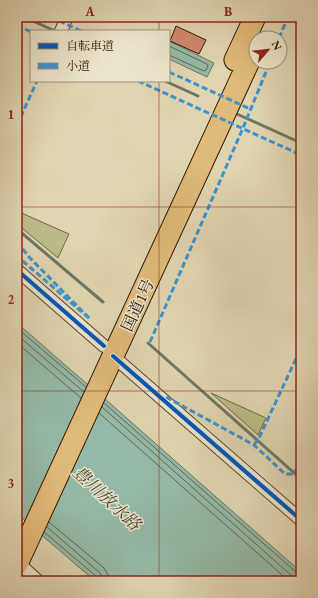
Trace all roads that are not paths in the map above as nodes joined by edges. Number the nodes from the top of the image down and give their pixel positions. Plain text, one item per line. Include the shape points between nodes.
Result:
1 (255, 17) edge
2 (269, 17) edge
3 (263, 30) edge
4 (248, 63) edge
5 (17, 270) edge
6 (105, 359) junction
7 (301, 520) edge
8 (19, 552) edge
9 (38, 581) edge

1 - 6 highway, 国道1号
2 - 3 highway
4 - 6 highway, 国道1号
5 - 6 street
6 - 7 street
6 - 8 highway, 国道1号
8 - 9 street

